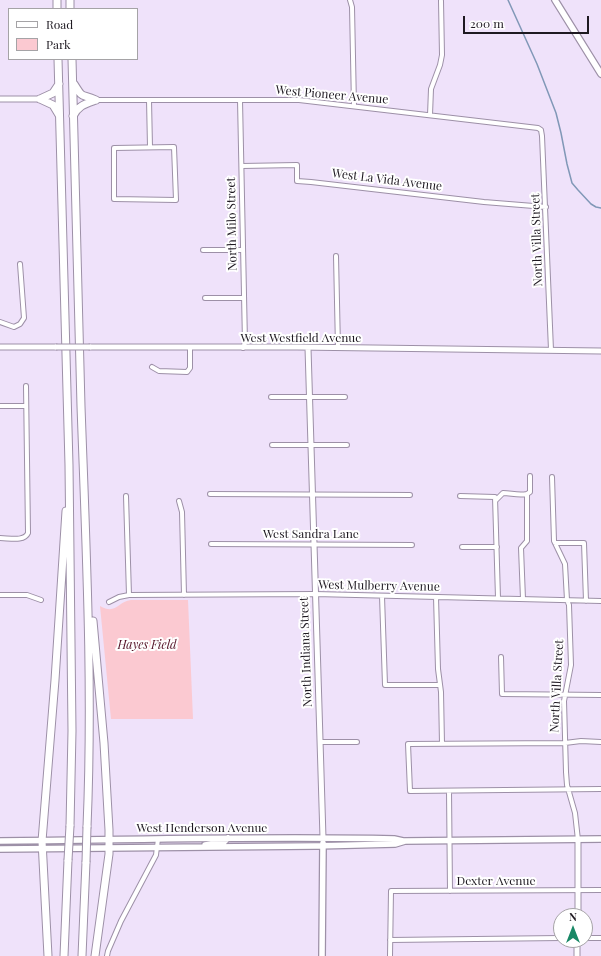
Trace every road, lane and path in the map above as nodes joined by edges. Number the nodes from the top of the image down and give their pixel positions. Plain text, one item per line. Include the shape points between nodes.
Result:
1 (350, 0) edge
2 (555, 0) edge
3 (441, 1) dead end
4 (58, 60) edge
5 (72, 60) edge
6 (601, 74) edge
7 (72, 83) junction
8 (59, 84) junction
9 (0, 99) edge
10 (40, 99) junction
11 (96, 100) junction
12 (149, 100) junction
13 (240, 100) junction
14 (354, 106) junction
15 (430, 115) junction
16 (73, 116) junction
17 (60, 118) junction
18 (540, 130) joint
19 (150, 148) junction
20 (242, 166) junction
21 (546, 207) junction
22 (203, 250) dead end
23 (242, 250) junction
24 (336, 256) dead end
25 (20, 264) dead end
26 (205, 298) dead end
27 (244, 298) junction
28 (0, 322) edge
29 (0, 347) edge
30 (190, 347) junction
31 (243, 348) junction
32 (308, 348) junction
33 (338, 348) junction
34 (551, 350) junction
35 (601, 351) edge
36 (152, 367) dead end
37 (26, 386) dead end
38 (271, 397) dead end
39 (309, 397) junction
40 (345, 397) dead end
41 (0, 406) edge
42 (26, 406) junction
43 (272, 445) dead end
44 (311, 445) junction
45 (347, 445) dead end
46 (69, 465) junction
47 (530, 476) dead end
48 (552, 477) dead end
49 (210, 494) dead end
50 (312, 494) junction
51 (527, 494) junction
52 (410, 495) dead end
53 (126, 496) dead end
54 (460, 496) dead end
55 (495, 499) junction
56 (178, 501) dead end
57 (85, 533) junction
58 (0, 538) edge
59 (555, 543) junction
60 (211, 544) dead end
61 (314, 544) junction
62 (412, 545) dead end
63 (462, 547) dead end
64 (497, 547) junction
65 (315, 594) junction
66 (0, 595) edge
67 (129, 595) junction
68 (184, 595) junction
69 (382, 596) junction
70 (436, 597) junction
71 (498, 598) junction
72 (523, 599) junction
73 (41, 600) dead end
74 (567, 600) junction
75 (586, 601) junction
76 (601, 601) edge
77 (109, 602) dead end
78 (501, 657) dead end
79 (440, 685) junction
80 (565, 694) junction
81 (601, 695) edge
82 (320, 742) junction
83 (357, 742) dead end
84 (601, 742) edge
85 (565, 743) junction
86 (442, 744) junction
87 (601, 789) edge
88 (568, 790) junction
89 (449, 791) junction
90 (228, 838) junction
91 (279, 838) junction
92 (323, 838) junction
93 (158, 839) junction
94 (601, 839) edge
95 (109, 840) junction
96 (578, 840) junction
97 (0, 841) edge
98 (42, 841) junction
99 (405, 841) junction
100 (449, 841) junction
101 (323, 846) junction
102 (248, 847) junction
103 (109, 848) junction
104 (158, 848) junction
105 (176, 848) junction
106 (0, 849) edge
107 (42, 849) junction
108 (578, 890) junction
109 (601, 890) edge
110 (450, 891) junction
111 (578, 908) edge
112 (553, 938) edge
113 (390, 940) junction
114 (48, 956) edge
115 (64, 956) edge
116 (82, 956) edge
117 (95, 956) edge
118 (107, 956) edge
119 (322, 956) edge
120 (390, 956) edge

1 - 14 street
2 - 6 main road
3 - 15 street via 442,55 431,89
4 - 8 highway
5 - 7 highway
7 - 11 highway via 82,96
7 - 16 highway
8 - 10 highway via 53,93
8 - 17 highway
9 - 10 street
10 - 17 highway via 52,105
11 - 12 street, West Pioneer Avenue
11 - 16 highway via 82,105
12 - 13 street, West Pioneer Avenue
12 - 19 street
13 - 14 street, West Pioneer Avenue via 299,100
13 - 20 street, North Milo Street
14 - 15 street, West Pioneer Avenue
15 - 18 street, West Pioneer Avenue via 535,127
16 - 57 highway
17 - 46 highway
18 - 21 street, North Villa Street
19 - 19 street via 114,148 114,199 176,200 174,147
20 - 21 street, West La Vida Avenue via 297,165 297,181
20 - 23 street, North Milo Street
21 - 34 street, North Villa Street
22 - 23 street
23 - 27 street, North Milo Street
24 - 33 street
25 - 28 street via 24,318 14,327
26 - 27 street
27 - 31 street, North Milo Street
29 - 30 street, West Westfield Avenue, bridge
30 - 31 street, West Westfield Avenue
30 - 36 street via 190,368 187,372 159,371
31 - 32 street, West Westfield Avenue
32 - 33 street, West Westfield Avenue
32 - 39 street, North Indiana Street
33 - 34 street, West Westfield Avenue
34 - 35 street, West Westfield Avenue
37 - 42 street
38 - 39 street
39 - 40 street
39 - 44 street, North Indiana Street
41 - 42 street
42 - 58 street via 28,535 23,539
43 - 44 street
44 - 45 street
44 - 50 street, North Indiana Street
46 - 98 highway
46 - 115 highway, bridge via 72,731
47 - 51 street via 530,492
48 - 59 street
49 - 50 street
50 - 52 street
50 - 61 street, North Indiana Street
51 - 55 street via 519,496 503,493
51 - 72 street via 527,541 521,548
53 - 67 street
54 - 55 street
55 - 64 street
56 - 68 street via 182,512
57 - 95 highway via 104,735
57 - 116 highway, bridge via 90,703
59 - 74 street, North Villa Street via 565,564
59 - 75 street via 584,543
60 - 61 street, West Sandra Lane
61 - 62 street, West Sandra Lane
61 - 65 street, North Indiana Street
63 - 64 street
64 - 71 street
65 - 68 street, West Mulberry Avenue
65 - 69 street, West Mulberry Avenue
65 - 82 street, North Indiana Street
66 - 73 street via 27,595
67 - 68 street, West Mulberry Avenue
67 - 77 street, West Mulberry Avenue
69 - 70 street, West Mulberry Avenue
69 - 79 street via 385,685
70 - 71 street, West Mulberry Avenue
70 - 79 street
71 - 72 street, West Mulberry Avenue
72 - 74 street, West Mulberry Avenue
74 - 75 street, West Mulberry Avenue
74 - 80 street, North Villa Street via 571,665
75 - 76 street, West Mulberry Avenue
78 - 80 street via 502,694
79 - 86 street
80 - 81 street
80 - 85 street, North Villa Street
82 - 83 street
82 - 92 street, North Indiana Street
84 - 85 street
85 - 86 street
85 - 88 street, North Villa Street
86 - 89 street via 408,744 410,792
87 - 88 street
88 - 89 street
88 - 96 street, North Villa Street via 575,813
89 - 100 street
90 - 91 main road, West Henderson Avenue
90 - 93 main road, West Henderson Avenue
90 - 105 main road via 218,844 182,845
91 - 92 main road, West Henderson Avenue
91 - 102 main road via 254,842 248,844
92 - 99 main road, West Henderson Avenue
92 - 101 main road, North Indiana Street
93 - 95 main road, West Henderson Avenue
93 - 104 street
94 - 96 main road, West Henderson Avenue
95 - 98 main road, West Henderson Avenue
95 - 103 highway
96 - 100 main road, West Henderson Avenue
96 - 108 street, North Villa Street
97 - 98 main road, West Henderson Avenue
98 - 107 highway
99 - 100 main road, West Henderson Avenue
99 - 101 main road, West Henderson Avenue via 394,844
100 - 110 street
101 - 102 main road, West Henderson Avenue
101 - 119 main road, North Indiana Street
102 - 105 main road, West Henderson Avenue
103 - 104 main road, West Henderson Avenue
103 - 107 main road, West Henderson Avenue
103 - 117 highway
104 - 105 main road, West Henderson Avenue
104 - 118 street via 121,921
106 - 107 main road, West Henderson Avenue
107 - 114 highway
108 - 109 street, Dexter Avenue
108 - 110 street, Dexter Avenue
108 - 111 street, North Villa Street
110 - 113 street, Dexter Avenue via 391,891
112 - 113 street
113 - 120 street

